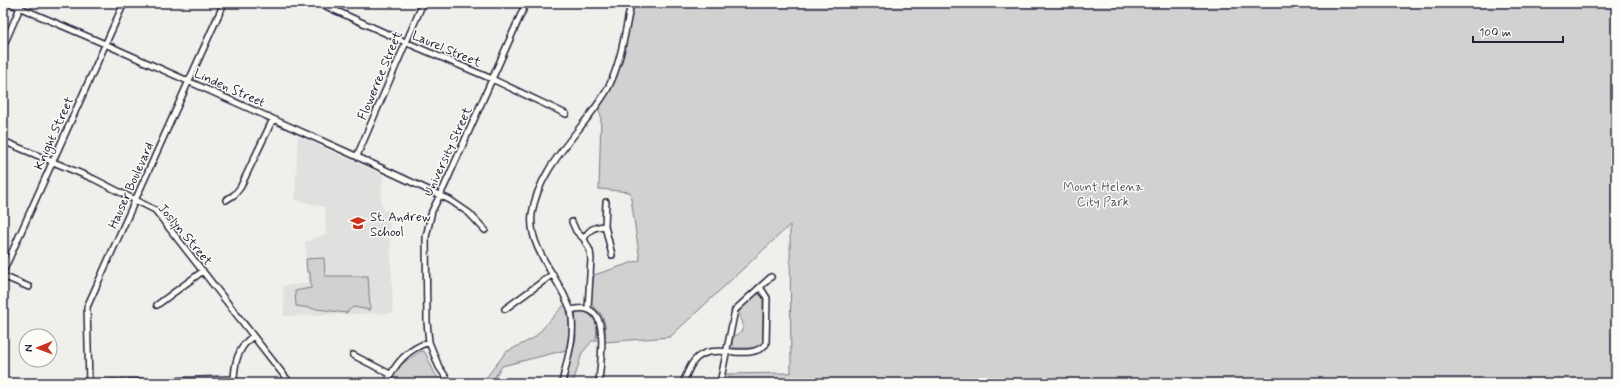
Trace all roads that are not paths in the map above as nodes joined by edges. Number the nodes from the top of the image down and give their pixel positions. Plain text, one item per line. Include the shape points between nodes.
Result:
1 (9, 3) edge
2 (124, 3) edge
3 (224, 3) edge
4 (321, 3) edge
5 (423, 3) edge
6 (526, 3) edge
7 (631, 3) edge
8 (21, 5) edge
9 (405, 42) junction
10 (105, 44) junction
11 (3, 47) edge
12 (492, 79) junction
13 (189, 81) junction
14 (566, 114) dead end
15 (273, 119) junction
16 (3, 141) edge
17 (357, 156) junction
18 (52, 162) junction
19 (440, 196) junction
20 (135, 200) junction
21 (226, 200) dead end
22 (606, 202) dead end
23 (572, 222) dead end
24 (604, 226) junction
25 (485, 230) dead end
26 (584, 239) junction
27 (612, 255) dead end
28 (203, 271) junction
29 (3, 272) edge
30 (553, 274) junction
31 (3, 276) edge
32 (770, 277) dead end
33 (29, 287) dead end
34 (760, 287) junction
35 (158, 305) dead end
36 (588, 308) junction
37 (505, 309) dead end
38 (571, 310) junction
39 (253, 336) junction
40 (429, 342) junction
41 (726, 352) junction
42 (353, 356) dead end
43 (390, 374) junction
44 (234, 381) edge
45 (34, 383) edge
46 (87, 383) edge
47 (103, 383) edge
48 (290, 383) edge
49 (387, 383) edge
50 (450, 383) edge
51 (562, 383) edge
52 (599, 383) edge
53 (683, 383) edge
54 (720, 383) edge

1 - 8 street, Linden Street
2 - 10 street, Knight Street
3 - 13 street, Hauser Boulevard
4 - 9 street, Laurel Street
5 - 9 street, Flowerree Street
6 - 12 street, University Street
7 - 30 street via 615,73 607,90 548,174 535,201 532,218 535,241
8 - 10 street, Linden Street
8 - 11 street
9 - 12 street, Laurel Street
9 - 17 street, Flowerree Street
10 - 13 street, Linden Street
10 - 18 street, Knight Street
12 - 14 street, Laurel Street
12 - 19 street, University Street
13 - 15 street, Linden Street
13 - 20 street, Hauser Boulevard
15 - 17 street, Linden Street
15 - 21 street via 240,188
16 - 18 street, Joslyn Street
17 - 19 street, Linden Street
18 - 20 street, Joslyn Street via 94,178
18 - 29 street, Knight Street
19 - 25 street, Linden Street via 468,213
19 - 40 street, University Street via 432,211 426,237
20 - 28 street, Joslyn Street via 155,210
20 - 46 street, Hauser Boulevard via 87,308
22 - 24 street
23 - 26 street
24 - 26 street via 590,229
24 - 27 street
26 - 36 street via 591,259
28 - 35 street
28 - 39 street, Joslyn Street
30 - 37 street
30 - 38 street
31 - 33 street
32 - 34 street
34 - 41 street via 735,310
34 - 41 street via 767,298 766,344 757,350
36 - 38 street
36 - 52 street via 597,315 601,324
38 - 51 street via 573,329
39 - 44 street via 237,356
39 - 48 street, Joslyn Street
40 - 43 street via 406,354
40 - 50 street, University Street via 439,367
41 - 53 street via 702,354 694,361
41 - 54 street
42 - 43 street
43 - 49 street
44 - 47 street
45 - 46 street

